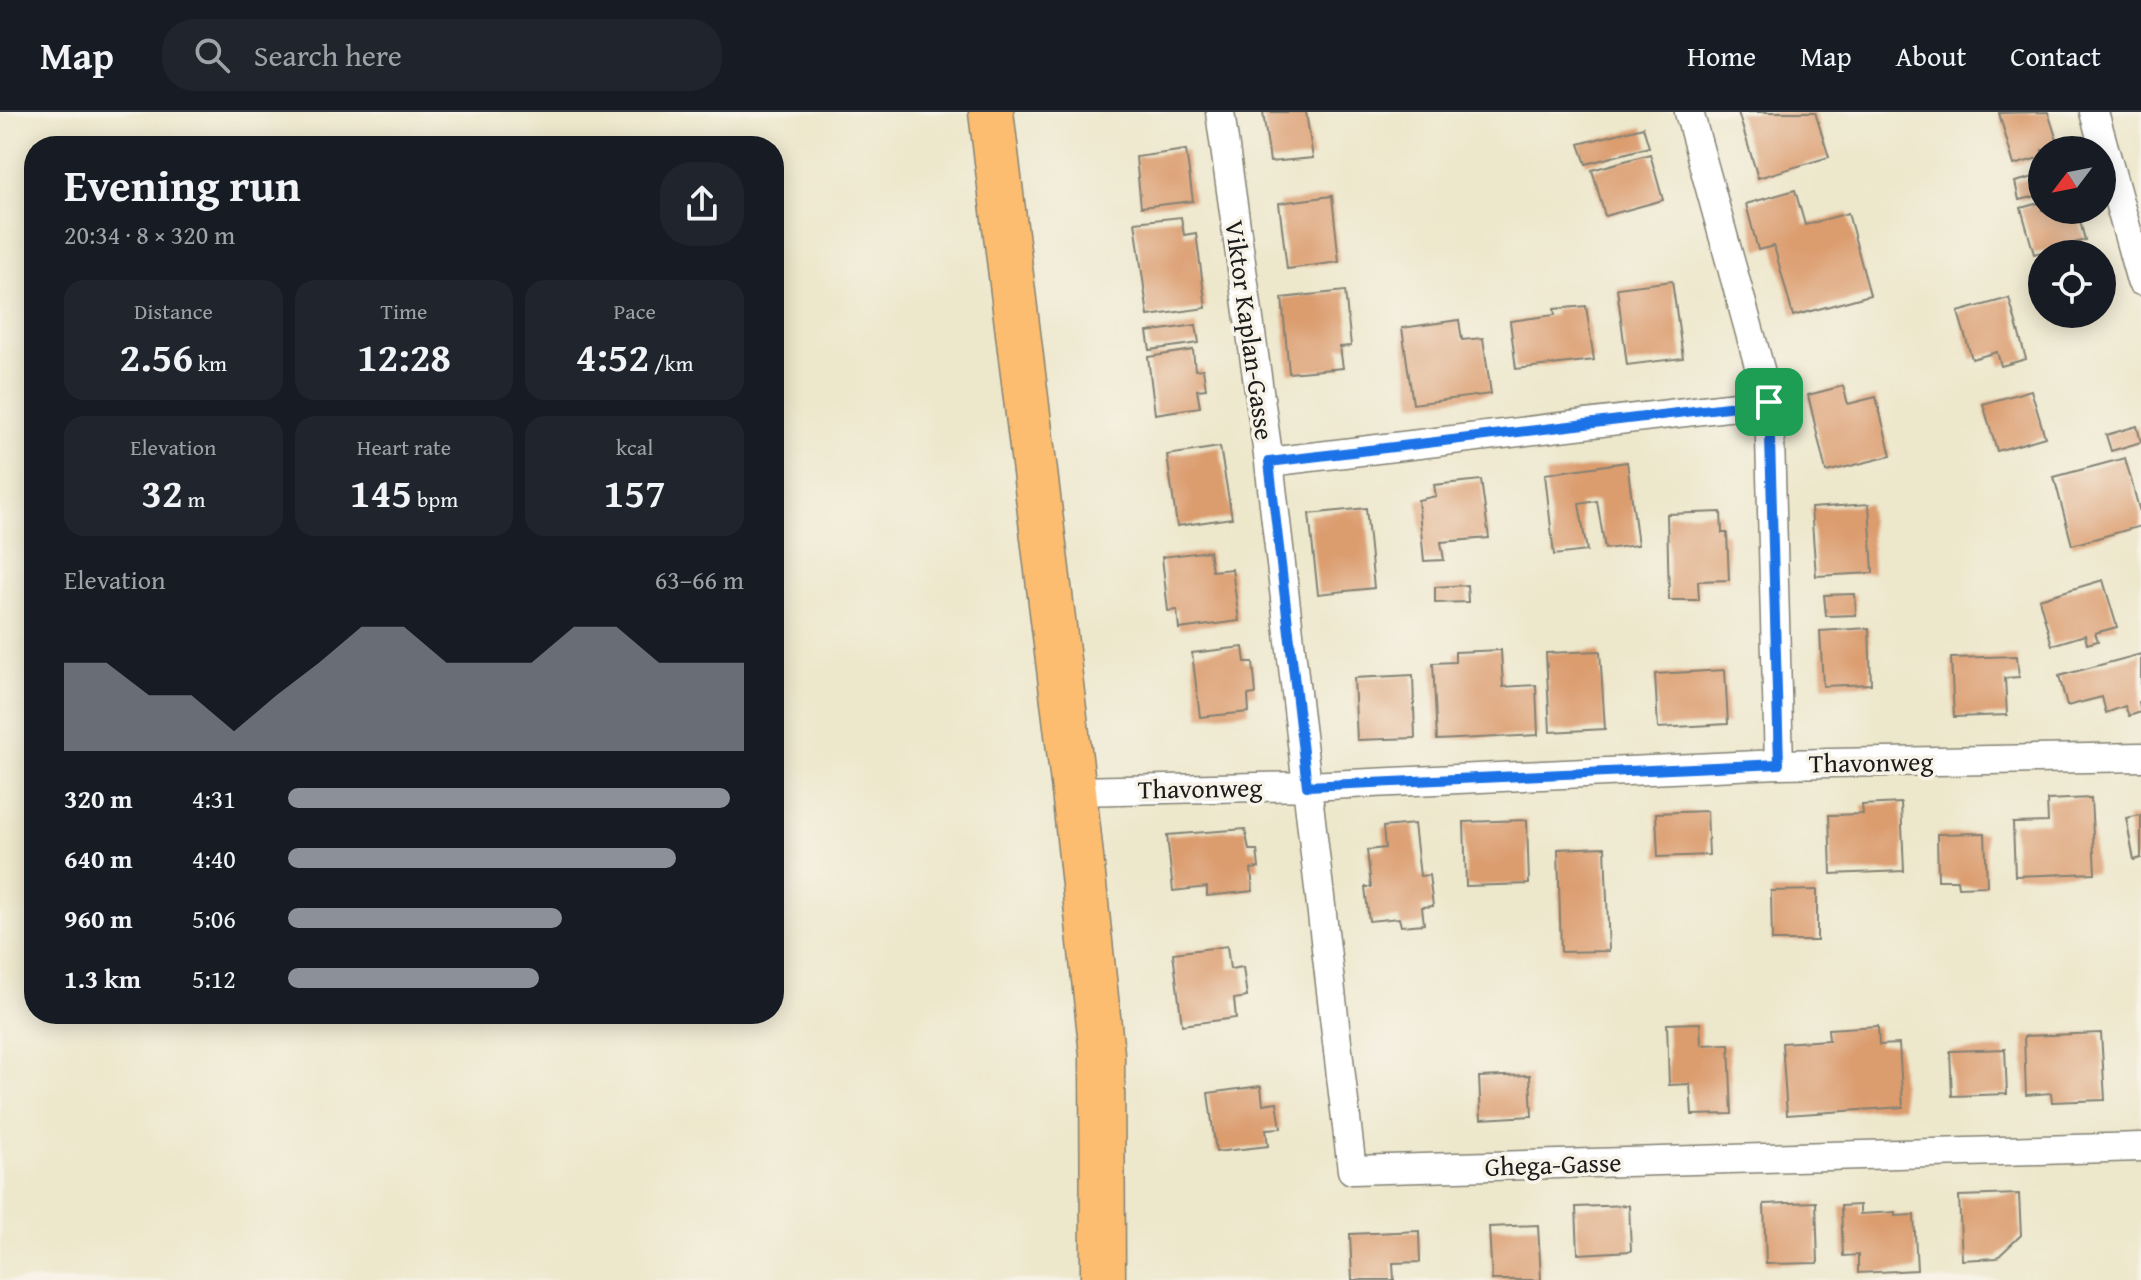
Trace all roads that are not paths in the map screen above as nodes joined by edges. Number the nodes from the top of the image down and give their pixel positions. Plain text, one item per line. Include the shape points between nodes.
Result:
1 (991, 112) edge
2 (1220, 112) edge
3 (1689, 112) edge
4 (2094, 112) edge
5 (2141, 281) edge
6 (1769, 402) junction
7 (1269, 462) junction
8 (2141, 757) edge
9 (1779, 764) junction
10 (1307, 786) junction
11 (1074, 791) junction
12 (2141, 1147) edge
13 (1103, 1280) edge

1 - 11 main road
2 - 7 street, Viktor Kaplan-Gasse
3 - 6 street
4 - 5 street
6 - 7 street
6 - 9 street
7 - 10 street, Viktor Kaplan-Gasse
8 - 9 street, Thavonweg
9 - 10 street, Thavonweg
10 - 11 street, Thavonweg
10 - 12 street, Ghega-Gasse via 1352,1170
11 - 13 main road via 1102,1054

